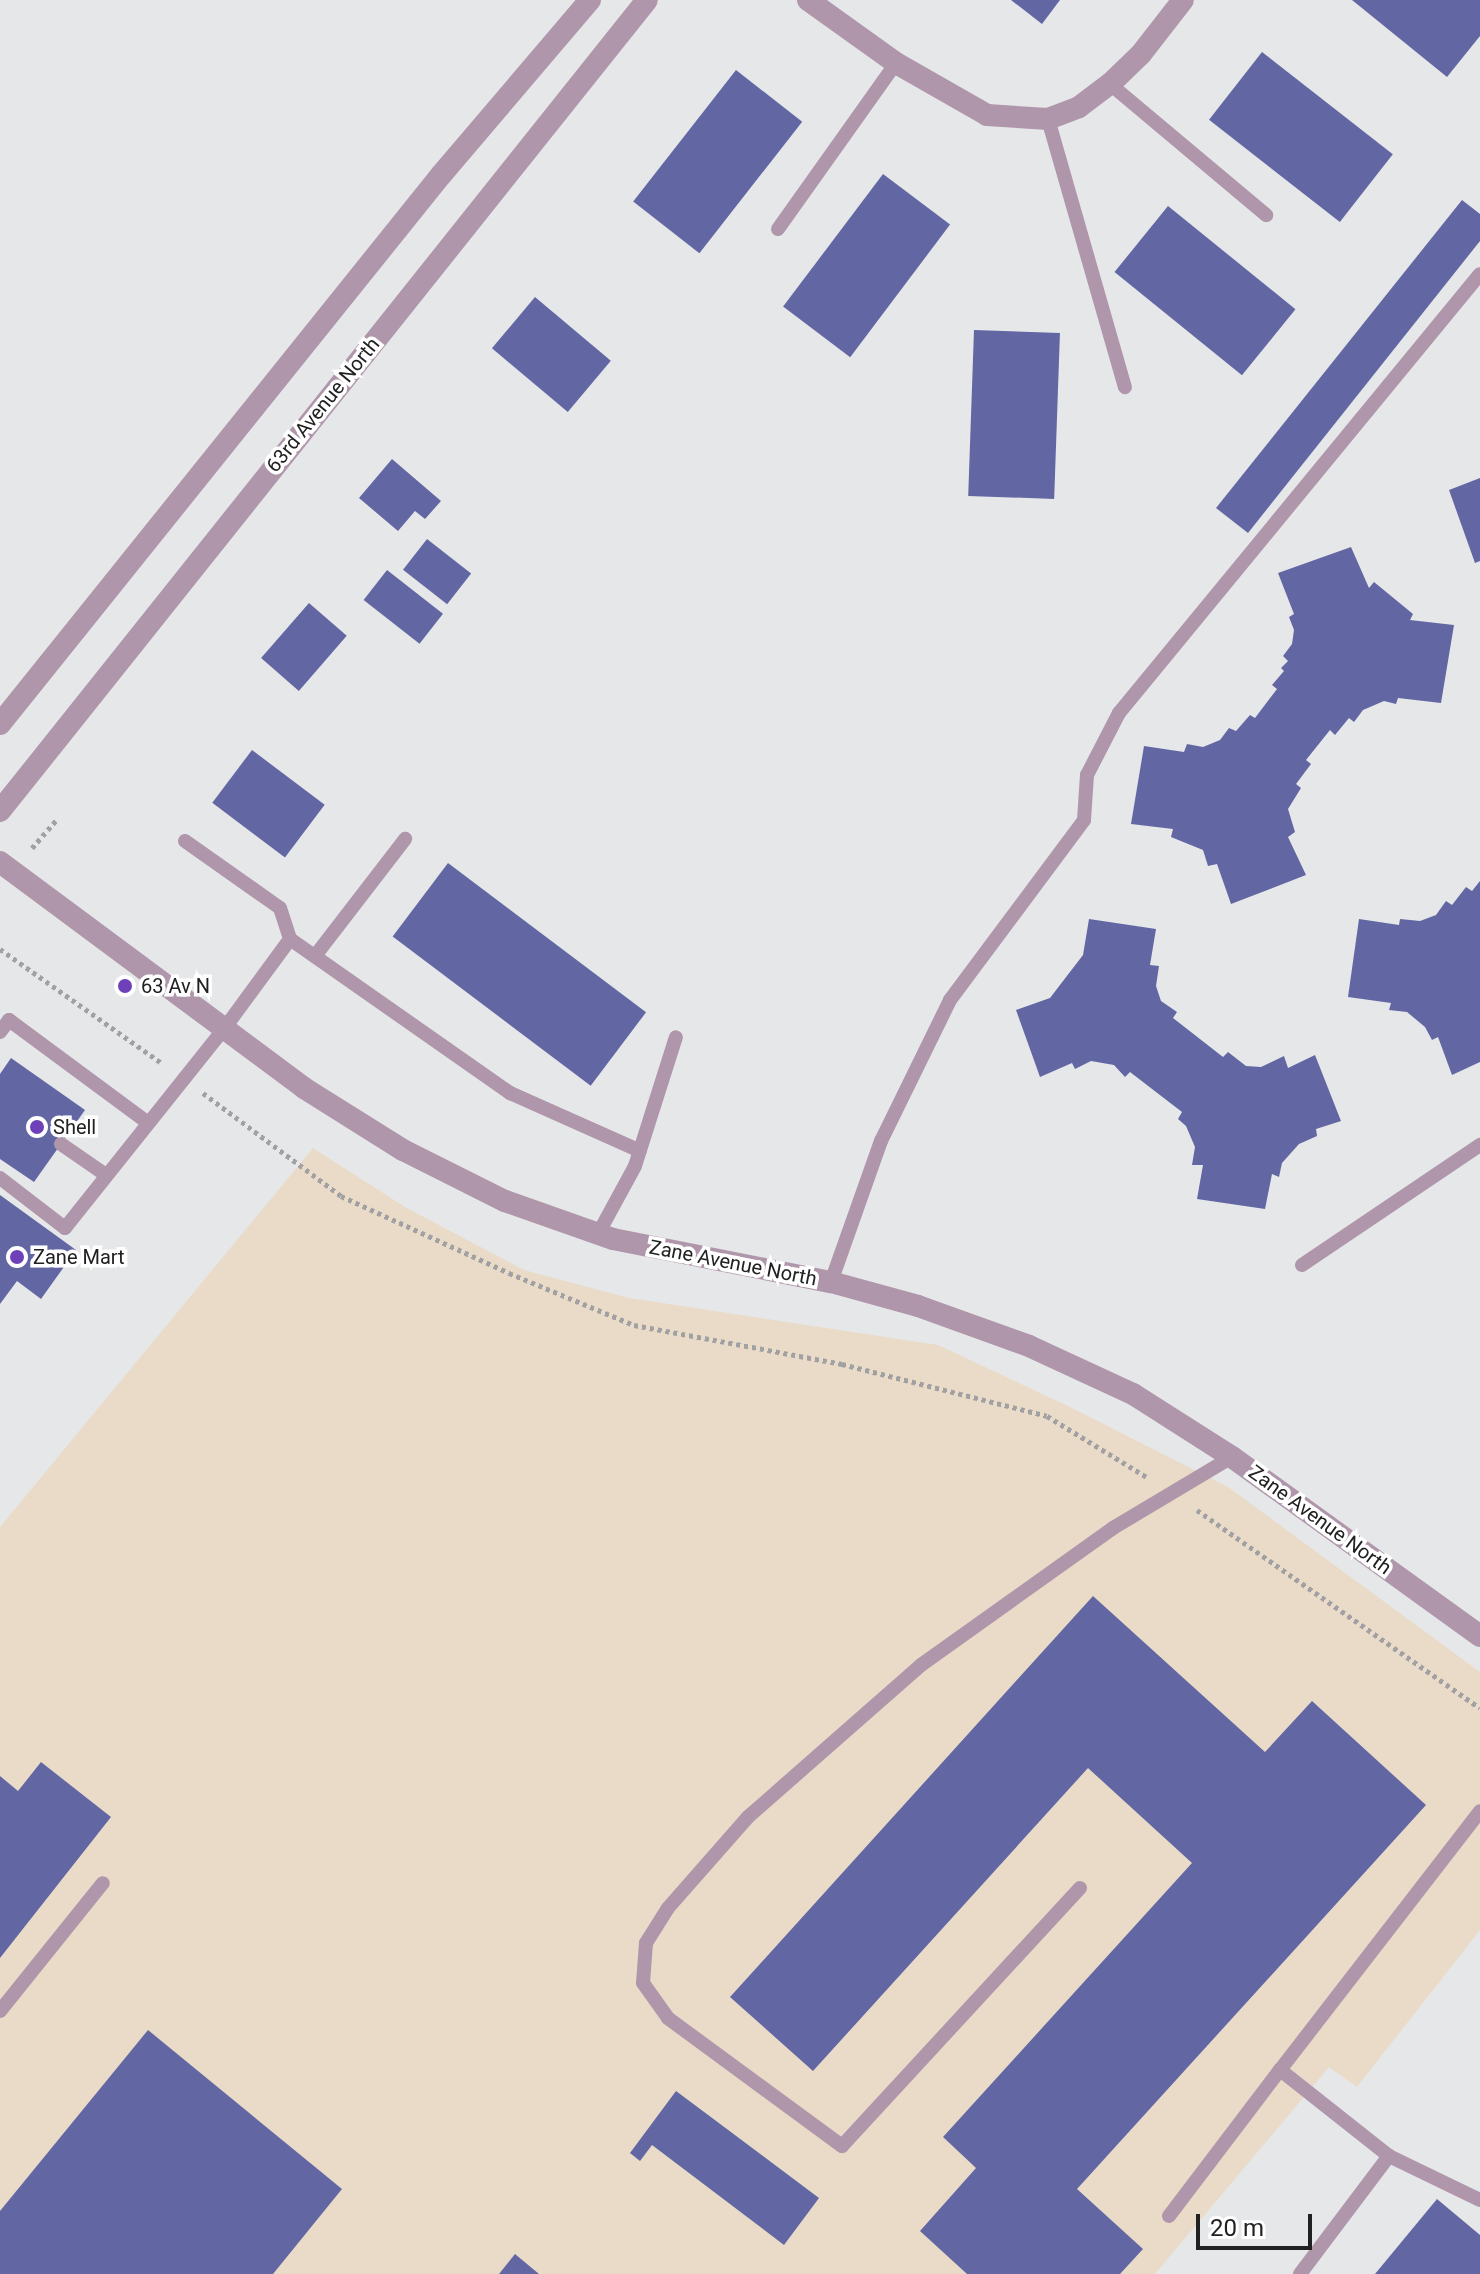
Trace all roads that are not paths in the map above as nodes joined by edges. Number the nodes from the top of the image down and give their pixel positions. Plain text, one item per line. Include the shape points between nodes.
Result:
1 (590, 0) edge
2 (647, 0) edge
3 (808, 0) edge
4 (1183, 0) edge
5 (896, 63) junction
6 (1110, 84) junction
7 (1048, 119) junction
8 (1266, 215) dead end
9 (778, 229) dead end
10 (1480, 274) edge
11 (1125, 387) dead end
12 (0, 724) edge
13 (0, 811) edge
14 (405, 839) dead end
15 (185, 841) dead end
16 (0, 862) edge
17 (290, 939) junction
18 (315, 956) junction
19 (224, 1029) junction
20 (0, 1032) edge
21 (676, 1037) dead end
22 (148, 1123) junction
23 (61, 1144) dead end
24 (1480, 1145) edge
25 (640, 1151) junction
26 (106, 1175) junction
27 (0, 1178) edge
28 (598, 1234) junction
29 (1302, 1265) dead end
30 (831, 1282) junction
31 (1232, 1457) junction
32 (1480, 1636) edge
33 (1480, 1811) edge
34 (103, 1883) dead end
35 (1080, 1888) dead end
36 (0, 2011) edge
37 (1280, 2070) junction
38 (1389, 2156) junction
39 (1480, 2200) edge
40 (1169, 2216) dead end
41 (1300, 2274) edge

1 - 12 street via 431,187
2 - 13 street, 63rd Avenue North
3 - 5 street
4 - 6 street
5 - 7 street via 987,115
5 - 9 lane
6 - 7 street via 1079,107
6 - 8 lane
7 - 11 lane
10 - 30 lane via 1119,713 1087,775 1084,820 950,1000 881,1141
14 - 18 lane
15 - 17 lane via 280,908
16 - 19 street, Zane Avenue North
17 - 18 lane
17 - 19 lane
18 - 25 lane via 510,1093
19 - 22 lane
19 - 28 street, Zane Avenue North via 304,1088 403,1150 505,1201
20 - 22 lane via 9,1020
21 - 25 lane
22 - 26 lane
23 - 26 lane
24 - 29 lane
25 - 28 lane
26 - 27 lane via 65,1228
28 - 30 street, Zane Avenue North
30 - 31 street, Zane Avenue North via 1029,1346 1133,1394
31 - 32 street, Zane Avenue North
31 - 35 lane via 1113,1528 921,1665 748,1817 668,1908 646,1943 643,1983 668,2018 842,2146
33 - 37 lane
34 - 36 lane
37 - 38 lane
37 - 40 lane
38 - 39 lane
38 - 41 lane

